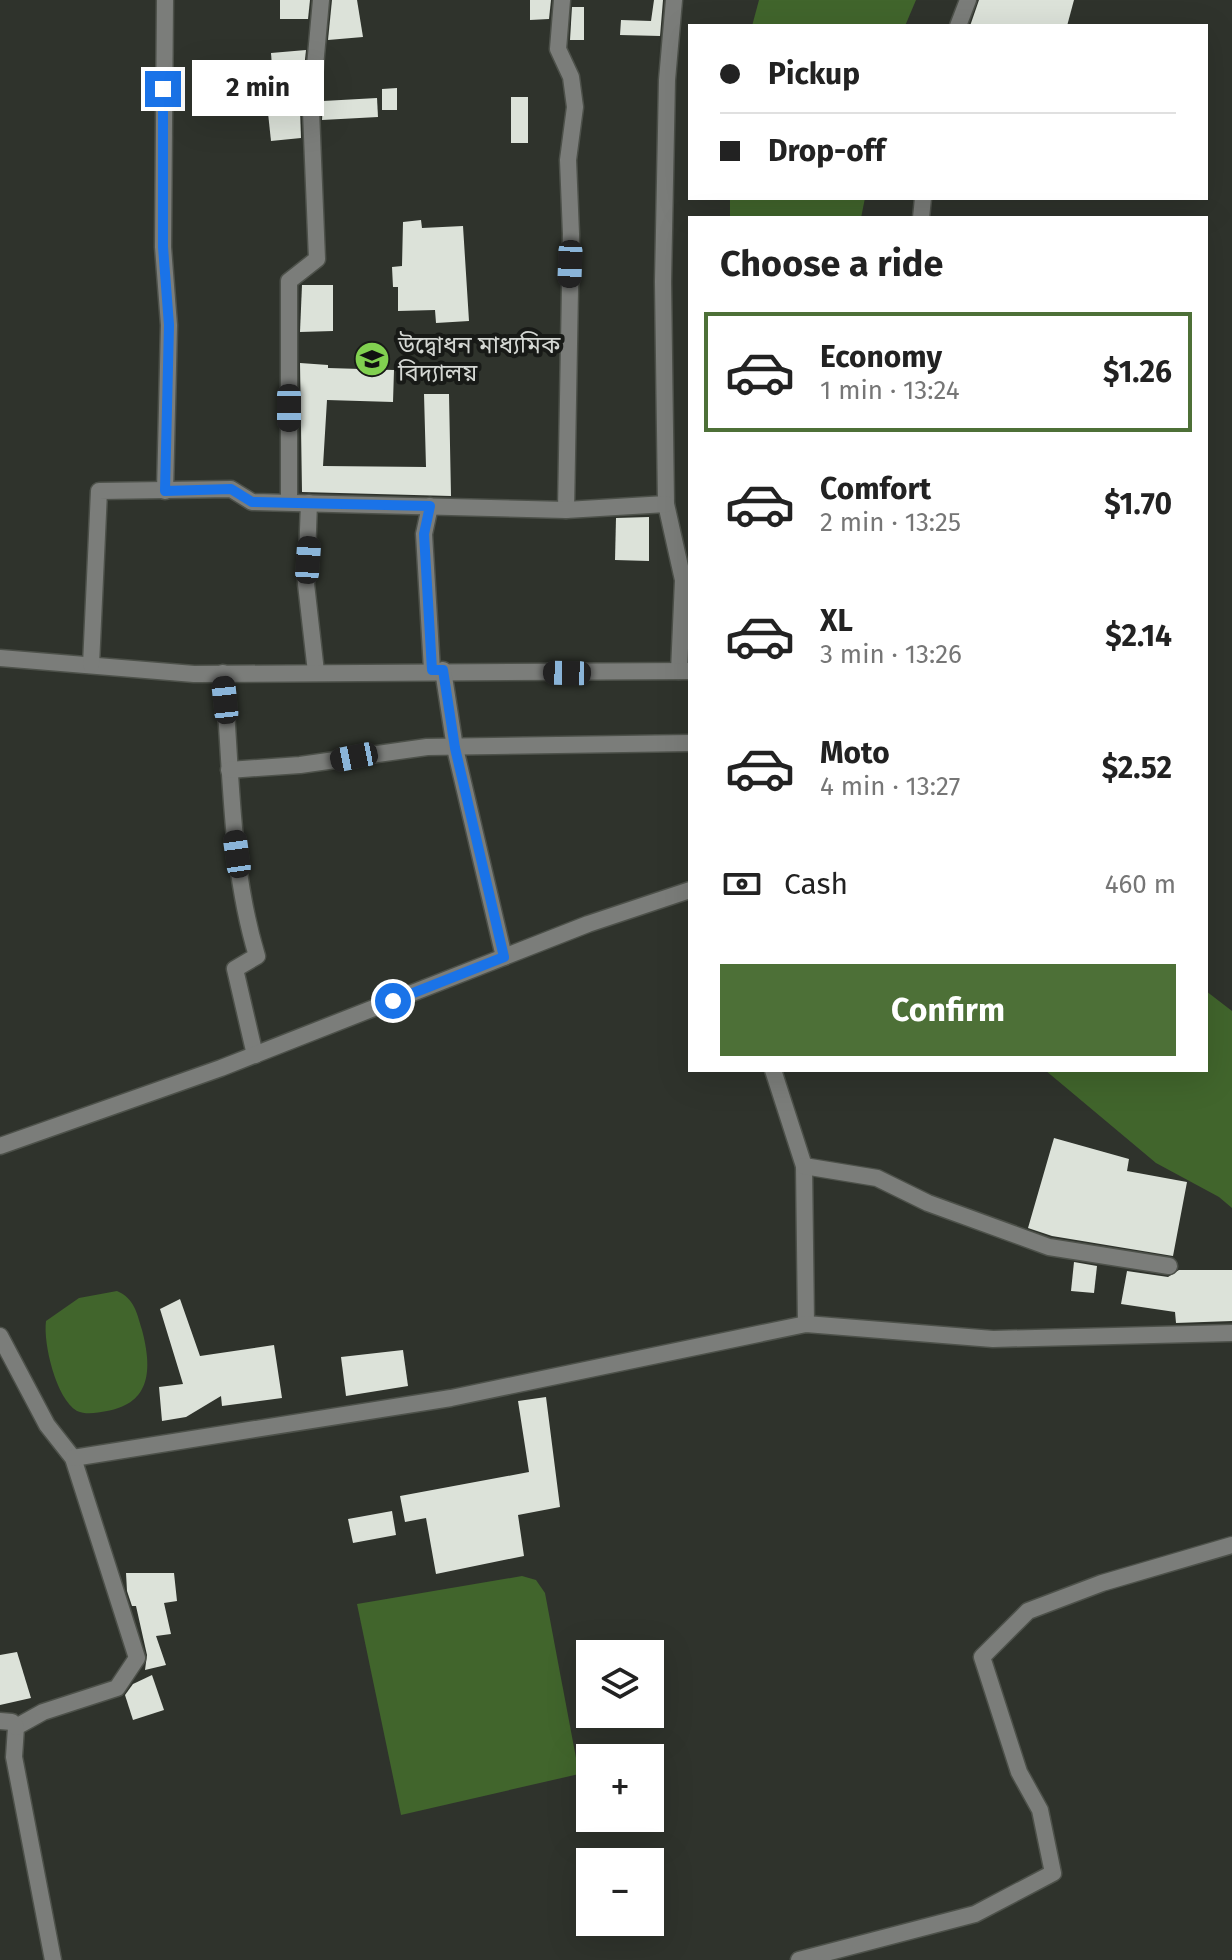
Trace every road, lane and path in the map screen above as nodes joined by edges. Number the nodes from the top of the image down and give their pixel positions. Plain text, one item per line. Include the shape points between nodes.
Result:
1 (165, 0) edge
2 (321, 0) edge
3 (562, 0) edge
4 (674, 0) edge
5 (968, 0) edge
6 (959, 24) edge
7 (165, 491) junction
8 (289, 502) junction
9 (309, 503) junction
10 (666, 504) junction
11 (430, 506) junction
12 (566, 510) junction
13 (0, 658) edge
14 (91, 665) junction
15 (437, 670) junction
16 (684, 671) edge
17 (316, 672) junction
18 (223, 673) junction
19 (688, 743) edge
20 (455, 748) junction
21 (229, 770) junction
22 (688, 891) edge
23 (504, 957) junction
24 (255, 1055) junction
25 (774, 1072) edge
26 (0, 1146) edge
27 (804, 1166) junction
28 (1169, 1266) dead end
29 (806, 1324) junction
30 (1232, 1333) edge
31 (0, 1336) edge
32 (73, 1458) junction
33 (1232, 1545) edge
34 (0, 1721) edge
35 (16, 1727) junction
36 (53, 1960) edge
37 (799, 1960) edge

1 - 7 street
2 - 8 street via 311,111 317,259 289,281
3 - 12 street via 558,49 571,77 575,107 568,160
4 - 10 street via 663,282
5 - 6 street
7 - 8 street via 231,489 252,502
7 - 14 street via 99,491
8 - 9 street
9 - 11 street
9 - 17 street via 306,584
10 - 12 street
10 - 16 street via 683,580
11 - 12 street
11 - 15 street via 424,534
13 - 14 street
14 - 18 street
15 - 16 street
15 - 17 street
15 - 20 street
17 - 18 street
18 - 21 street
19 - 20 street
20 - 21 street
20 - 23 street
21 - 24 street via 238,860 257,956 235,969
22 - 23 street
23 - 24 street
24 - 26 street
25 - 27 street
27 - 28 street via 877,1178 928,1203 1049,1247
27 - 29 street
29 - 30 street via 993,1339
29 - 32 street via 451,1398
31 - 32 street via 47,1425
32 - 35 street via 137,1658 117,1688 43,1712
33 - 37 street via 1028,1611 982,1657 1019,1772 1040,1810 1053,1873 975,1914
34 - 35 street
35 - 36 street via 14,1757

